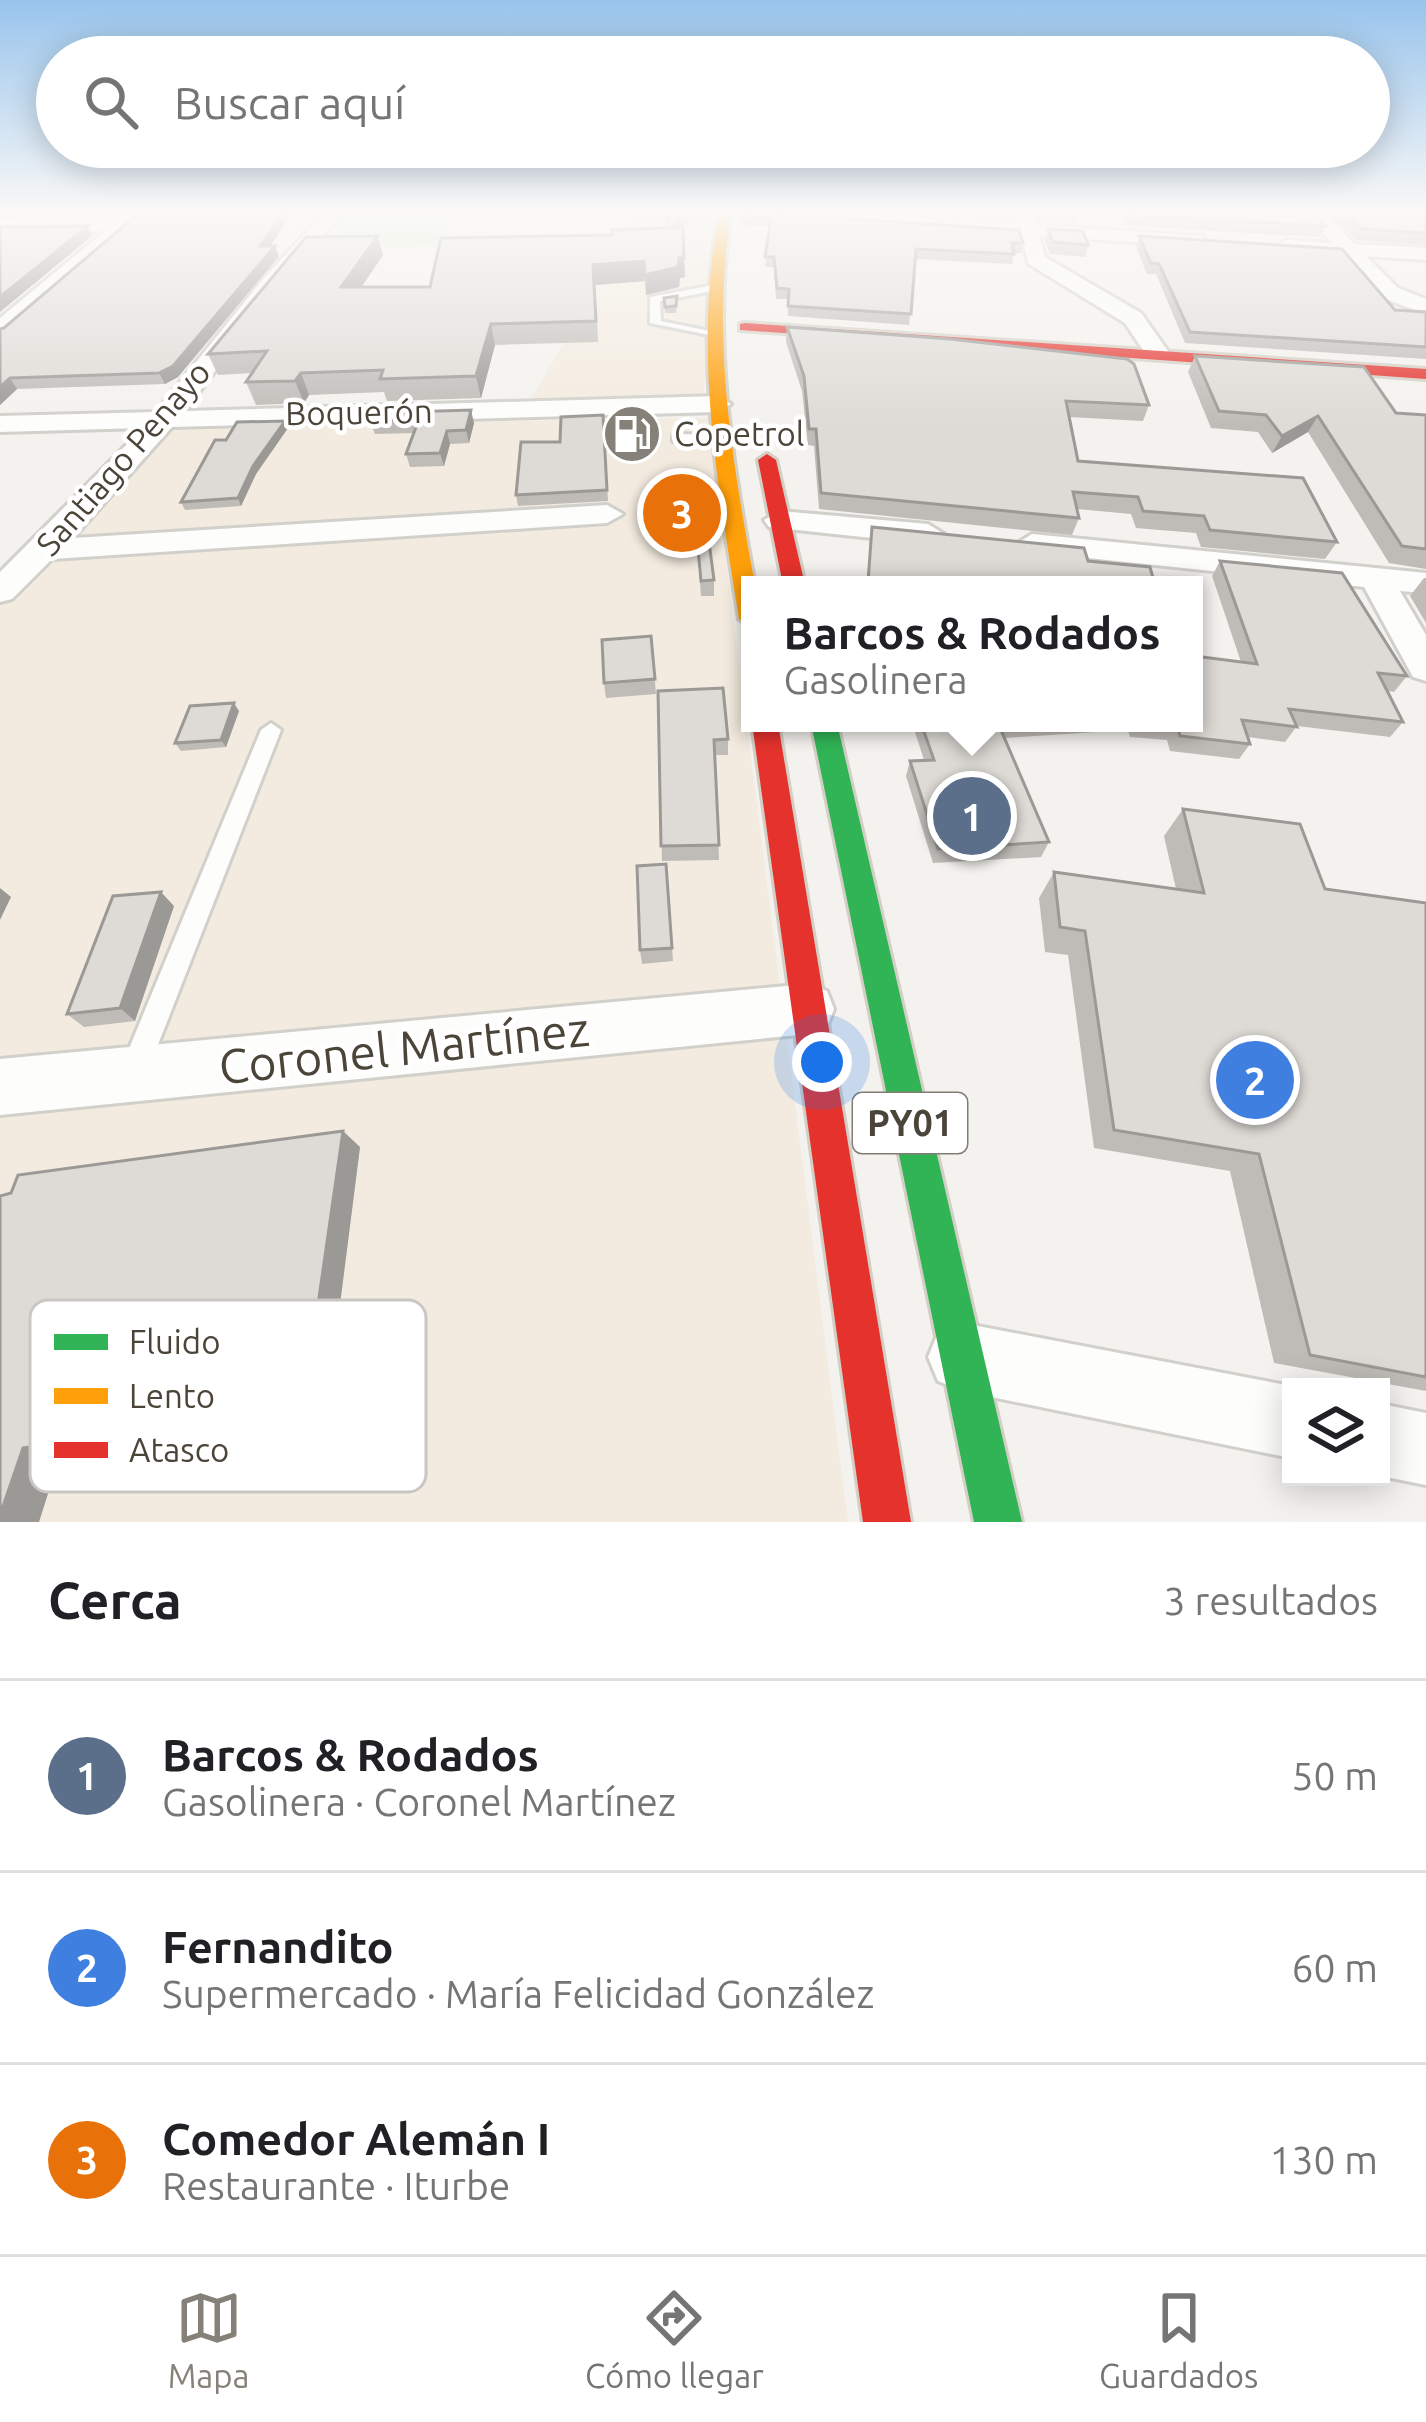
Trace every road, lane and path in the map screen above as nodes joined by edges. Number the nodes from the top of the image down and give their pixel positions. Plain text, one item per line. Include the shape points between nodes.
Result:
1 (55, 283) edge
2 (270, 283) edge
3 (713, 283) edge
4 (742, 283) edge
5 (1075, 283) edge
6 (1380, 283) edge
7 (713, 288) junction
8 (1426, 307) edge
9 (745, 327) junction
10 (0, 330) edge
11 (715, 330) junction
12 (1158, 354) junction
13 (749, 364) dead end
14 (1426, 374) edge
15 (718, 404) junction
16 (167, 416) junction
17 (0, 424) edge
18 (678, 438) dead end
19 (723, 439) junction
20 (763, 441) dead end
21 (608, 514) dead end
22 (780, 520) junction
23 (44, 550) junction
24 (743, 576) edge
25 (792, 576) edge
26 (1375, 578) junction
27 (1426, 583) edge
28 (0, 591) edge
29 (1426, 668) edge
30 (271, 730) dead end
31 (766, 732) edge
32 (826, 732) edge
33 (808, 1009) junction
34 (133, 1074) junction
35 (0, 1087) edge
36 (961, 1357) junction
37 (1282, 1420) edge
38 (1390, 1442) edge
39 (1426, 1448) edge
40 (887, 1522) edge
41 (998, 1522) edge

1 - 10 street
2 - 16 street, Santiago Penayo
3 - 7 main road
4 - 9 main road
5 - 12 street via 1133,318
6 - 8 street
7 - 11 main road
7 - 11 lane via 654,299 656,322
9 - 11 main road
9 - 12 main road
9 - 13 main road
11 - 15 main road
12 - 14 main road
15 - 16 street, Boquerón
15 - 19 main road
16 - 17 street, Boquerón
16 - 23 street, Santiago Penayo
18 - 19 lane
19 - 24 main road
20 - 22 main road
21 - 23 street
22 - 25 main road
22 - 26 street
23 - 28 street, Santiago Penayo
26 - 27 street
26 - 29 street
30 - 34 lane
31 - 33 main road, PY01
32 - 36 main road, PY01
33 - 34 street, Coronel Martínez
33 - 40 main road, PY01
34 - 35 street, Coronel Martínez
36 - 37 street
36 - 41 main road, PY01
38 - 39 street

